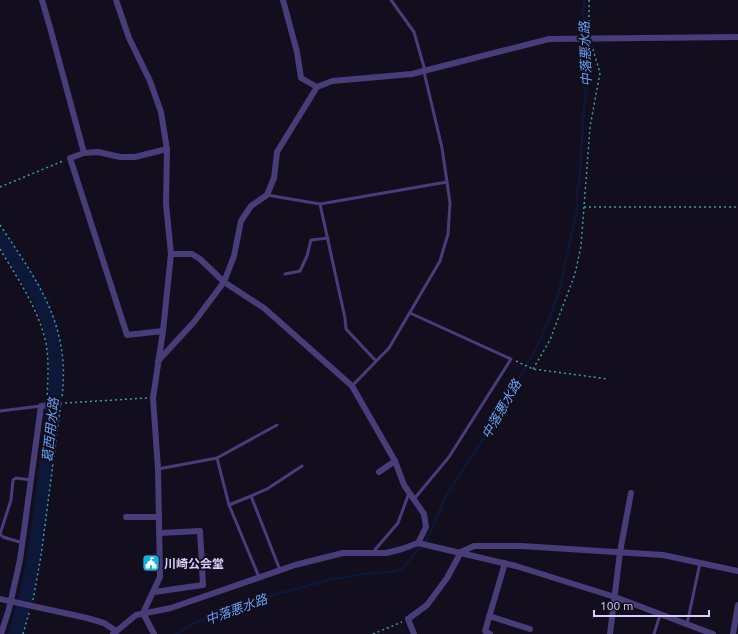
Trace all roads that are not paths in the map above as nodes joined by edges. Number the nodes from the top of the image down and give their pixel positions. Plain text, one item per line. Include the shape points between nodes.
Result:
1 (42, 0) edge
2 (116, 0) edge
3 (283, 0) edge
4 (391, 0) edge
5 (738, 37) edge
6 (425, 71) junction
7 (316, 87) junction
8 (167, 149) junction
9 (84, 153) junction
10 (447, 182) junction
11 (267, 195) junction
12 (320, 204) junction
13 (328, 238) junction
14 (171, 254) junction
15 (285, 274) dead end
16 (224, 282) junction
17 (410, 313) junction
18 (163, 331) junction
19 (158, 362) junction
20 (376, 362) junction
21 (352, 386) junction
22 (61, 404) road end
23 (41, 406) junction
24 (0, 411) edge
25 (277, 425) dead end
26 (217, 458) junction
27 (395, 461) junction
28 (302, 466) dead end
29 (158, 469) junction
30 (378, 472) dead end
31 (31, 480) junction
32 (409, 493) junction
33 (632, 493) dead end
34 (251, 496) junction
35 (414, 499) junction
36 (229, 505) junction
37 (126, 517) dead end
38 (159, 517) junction
39 (159, 533) junction
40 (23, 543) junction
41 (418, 543) junction
42 (461, 552) junction
43 (620, 552) junction
44 (372, 553) junction
45 (700, 563) junction
46 (505, 564) junction
47 (280, 570) junction
48 (738, 571) edge
49 (259, 577) junction
50 (154, 592) junction
51 (615, 597) junction
52 (0, 599) edge
53 (11, 601) junction
54 (738, 605) edge
55 (143, 613) junction
56 (660, 615) junction
57 (489, 616) junction
58 (687, 624) junction
59 (530, 629) dead end
60 (114, 633) edge
61 (1, 634) edge
62 (154, 634) edge
63 (414, 634) edge
64 (490, 634) edge
65 (610, 634) edge
66 (654, 634) edge
67 (713, 634) edge
68 (733, 634) edge

1 - 9 street
2 - 8 street via 161,112
3 - 7 street via 301,78
4 - 6 lane via 414,32
5 - 6 street via 549,39
6 - 7 street via 332,81
6 - 10 lane
7 - 11 street via 276,152 274,178
8 - 9 street via 120,157 98,152
8 - 14 street via 166,204
9 - 18 street via 70,158 127,335
10 - 12 lane
10 - 17 lane via 450,203 448,234 440,261
11 - 12 lane
11 - 16 street via 251,206 240,221 234,256
12 - 13 lane
13 - 15 lane via 311,240 300,271
13 - 20 lane via 346,329
14 - 16 street via 192,254
14 - 18 street
16 - 19 street via 194,322
16 - 21 street via 264,308
17 - 20 lane via 389,348
17 - 35 lane via 511,359 449,457
18 - 19 street
19 - 29 street via 152,398
20 - 21 lane
21 - 27 street
22 - 23 street via 48,402
23 - 24 lane
23 - 31 street
25 - 26 lane
26 - 29 lane
26 - 36 lane
27 - 30 street
27 - 32 street
28 - 34 lane via 267,489
29 - 38 street
31 - 40 street
31 - 40 lane via 13,480 10,504 0,534
32 - 35 street
32 - 44 lane via 398,523
33 - 43 street
34 - 36 lane
34 - 47 lane
35 - 41 street via 424,514 426,527
36 - 49 lane
37 - 38 street
38 - 39 street
39 - 50 street via 160,577
39 - 50 street via 200,531 203,585
40 - 53 street
41 - 42 street
41 - 44 street via 386,553
42 - 43 street via 474,546 521,546
42 - 46 street
42 - 63 street via 447,578 427,605 408,620
43 - 45 street via 663,555
43 - 51 street
44 - 47 street via 343,553
45 - 48 street
45 - 58 lane
46 - 51 street
46 - 57 street
47 - 49 street
49 - 55 street via 171,608
50 - 55 street
51 - 56 street
51 - 65 street
52 - 53 street
53 - 60 street via 31,602 98,621
53 - 61 street
54 - 68 street
55 - 60 street via 136,615
55 - 62 street
56 - 58 street
56 - 66 lane
57 - 59 street
57 - 64 street via 485,631
58 - 67 street

